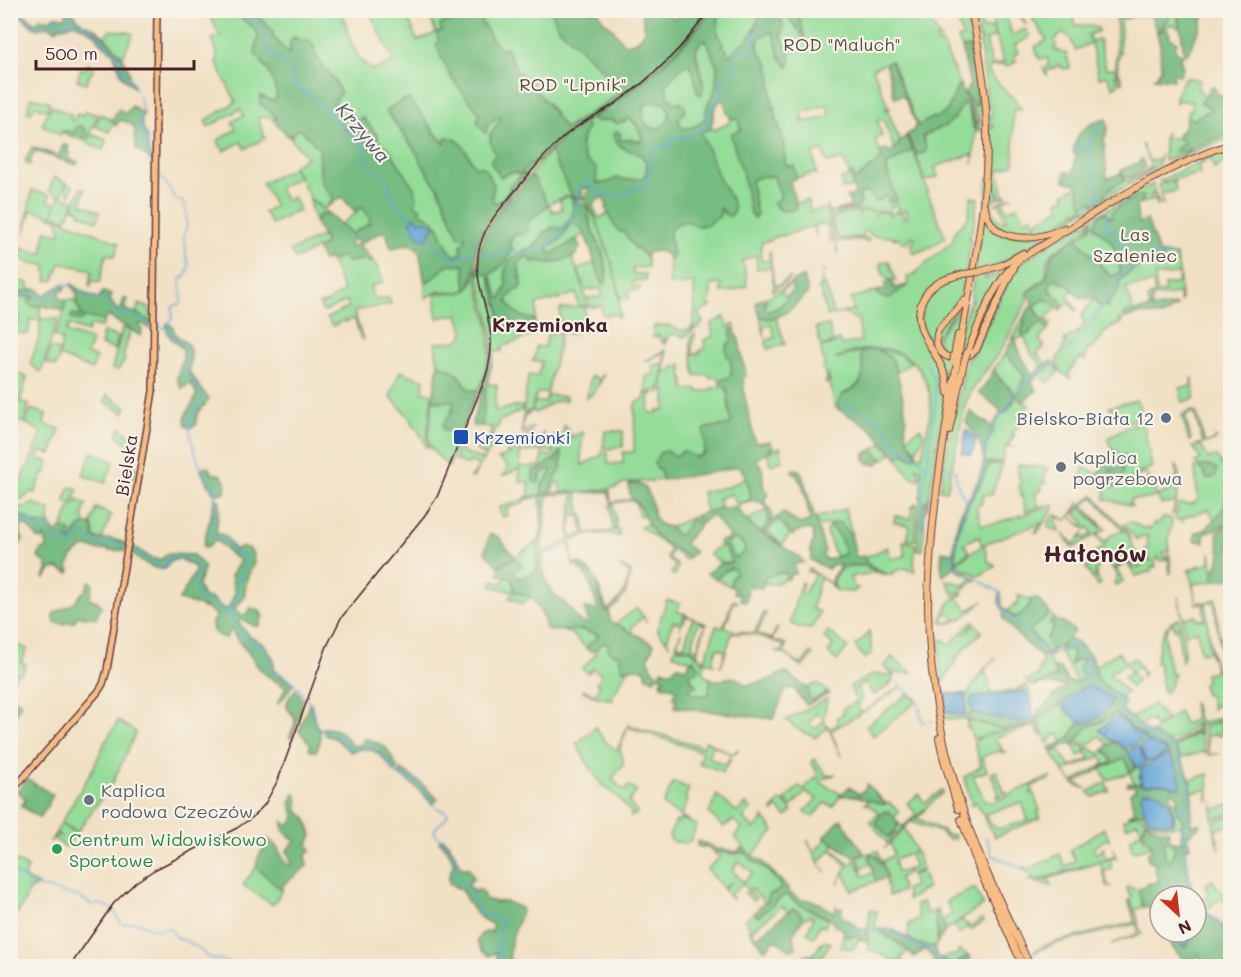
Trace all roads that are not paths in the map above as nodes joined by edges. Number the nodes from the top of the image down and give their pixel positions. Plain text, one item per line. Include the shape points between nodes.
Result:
1 (157, 10) edge
2 (969, 10) edge
3 (1230, 142) edge
4 (984, 202) junction
5 (1083, 219) junction
6 (1064, 228) junction
7 (1035, 250) junction
8 (964, 300) junction
9 (957, 360) junction
10 (948, 393) junction
11 (10, 793) edge
12 (1023, 966) edge
13 (1030, 966) edge

1 - 11 main road, Bielska via 152,399 105,679
2 - 4 highway via 986,104
2 - 8 highway via 983,142 980,202
3 - 5 highway via 1172,164
4 - 6 highway via 988,220 1005,235 1046,236
4 - 9 highway
5 - 6 highway
5 - 7 highway
6 - 10 highway, bridge via 1002,265 947,279 925,295 919,320 945,374
7 - 8 highway via 1013,270 976,350 957,360 942,352 937,338 940,326
7 - 9 highway, bridge via 1012,266 997,286 967,353
8 - 9 highway
9 - 10 highway
9 - 13 highway via 931,540 928,605 935,698 965,817
10 - 12 highway via 933,490 925,581 925,633 932,698 961,818

